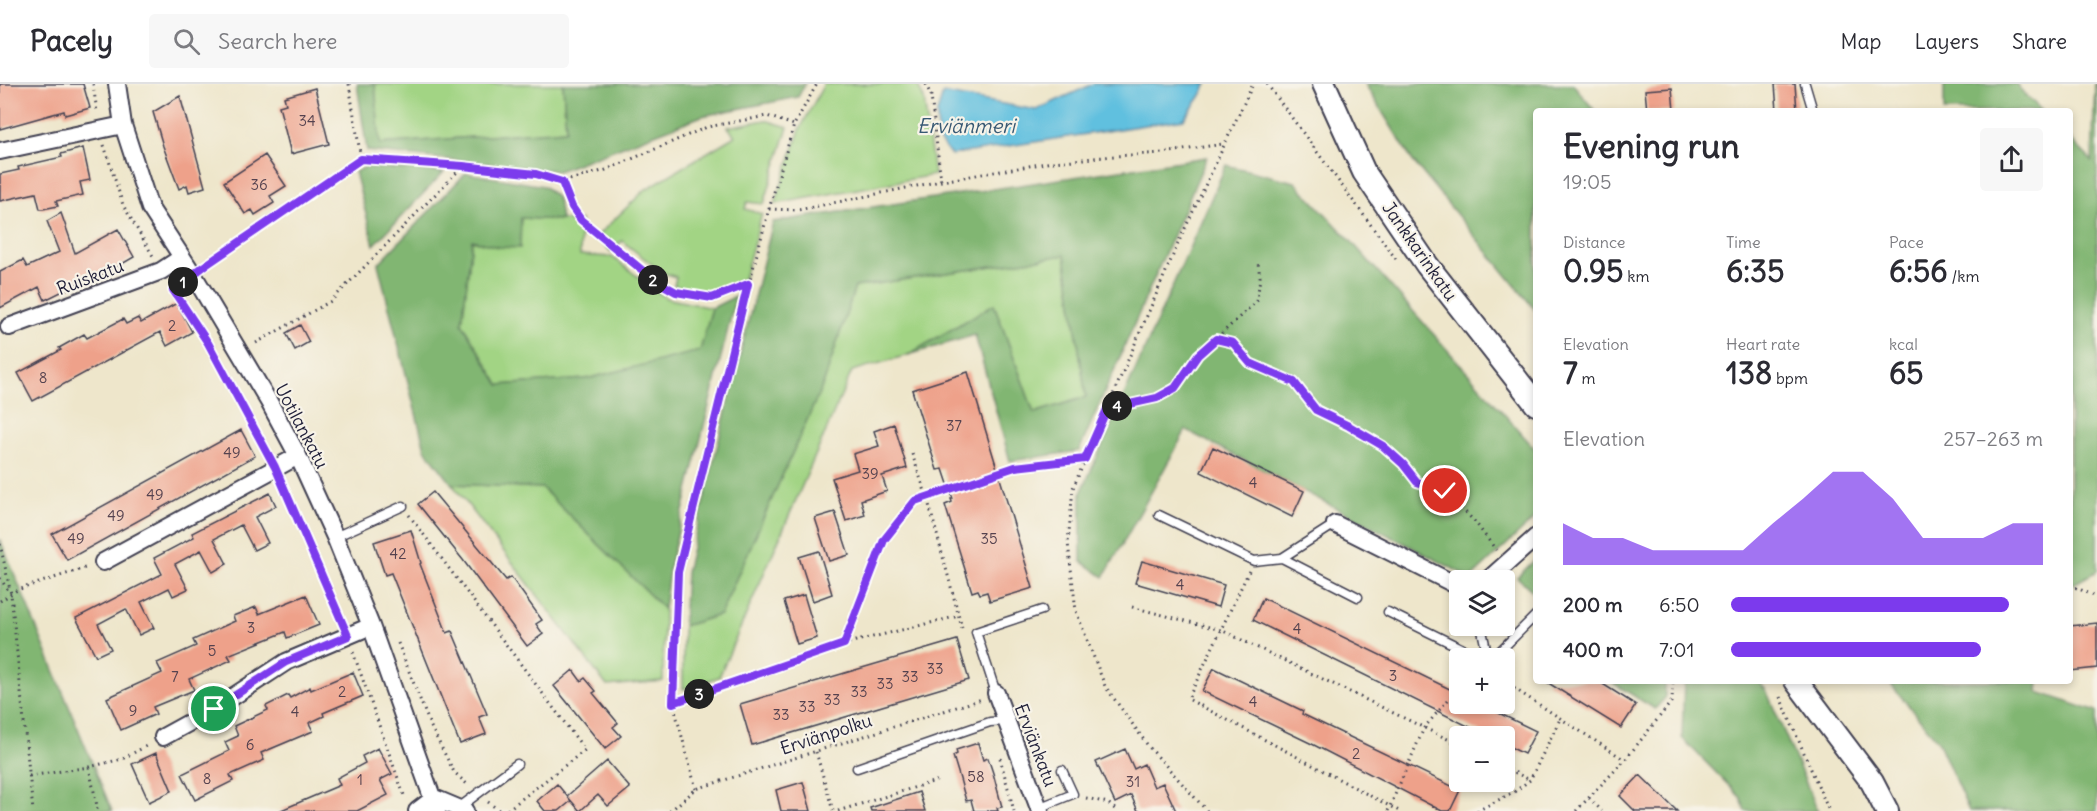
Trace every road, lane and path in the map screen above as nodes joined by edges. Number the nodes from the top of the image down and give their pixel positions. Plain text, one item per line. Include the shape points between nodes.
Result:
1 (93, 84) edge
2 (117, 84) edge
3 (349, 84) edge
4 (817, 84) edge
5 (926, 84) edge
6 (1253, 84) edge
7 (1324, 84) edge
8 (1805, 84) edge
9 (1812, 108) edge
10 (123, 125) junction
11 (794, 125) junction
12 (100, 131) junction
13 (1223, 144) junction
14 (0, 151) edge
15 (361, 159) junction
16 (463, 166) junction
17 (941, 181) junction
18 (562, 182) junction
19 (769, 209) junction
20 (181, 258) junction
21 (1258, 263) dead end
22 (162, 271) junction
23 (193, 274) junction
24 (748, 284) junction
25 (173, 290) junction
26 (9, 327) dead end
27 (1216, 339) junction
28 (256, 343) dead end
29 (1533, 400) edge
30 (1107, 409) junction
31 (912, 454) dead end
32 (298, 456) junction
33 (1085, 459) junction
34 (275, 467) junction
35 (927, 497) junction
36 (403, 506) joint
37 (1159, 515) dead end
38 (1335, 524) joint
39 (335, 537) junction
40 (1533, 540) edge
41 (0, 544) edge
42 (1282, 558) junction
43 (1254, 561) junction
44 (103, 562) joint
45 (1506, 564) junction
46 (1499, 570) edge
47 (0, 579) edge
48 (1449, 581) edge
49 (2073, 586) edge
50 (10, 594) junction
51 (1358, 597) dead end
52 (2097, 597) edge
53 (0, 601) edge
54 (1132, 608) dead end
55 (1042, 610) dead end
56 (1388, 612) dead end
57 (959, 616) junction
58 (1533, 618) edge
59 (371, 626) junction
60 (1221, 630) junction
61 (964, 634) dead end
62 (348, 636) junction
63 (844, 644) junction
64 (1461, 648) edge
65 (1503, 648) edge
66 (1673, 684) edge
67 (1787, 687) edge
68 (1515, 689) edge
69 (996, 693) junction
70 (1449, 699) edge
71 (673, 703) junction
72 (1562, 717) junction
73 (1005, 721) junction
74 (1424, 728) junction
75 (163, 737) joint
76 (1449, 740) edge
77 (815, 752) junction
78 (1625, 760) junction
79 (517, 764) dead end
80 (89, 767) junction
81 (857, 768) dead end
82 (1062, 770) dead end
83 (1515, 772) edge
84 (29, 776) junction
85 (939, 780) dead end
86 (1530, 780) junction
87 (696, 789) junction
88 (1073, 794) junction
89 (1589, 798) junction
90 (435, 804) edge
91 (411, 806) edge
92 (1391, 807) junction
93 (462, 809) edge
94 (1039, 809) edge
95 (33, 811) edge
96 (98, 811) edge
97 (506, 811) edge
98 (670, 811) edge
99 (833, 811) edge
100 (838, 811) edge
101 (1117, 811) edge
102 (1208, 811) edge
103 (1388, 811) edge
104 (1399, 811) edge
105 (1477, 811) edge
106 (1576, 811) edge
107 (1602, 811) edge
108 (1828, 811) edge
109 (1887, 811) edge

1 - 12 path
2 - 10 street, Uotilankatu
3 - 15 path
4 - 11 path
5 - 17 path via 931,96
6 - 13 path
7 - 29 street, Jankkarinkatu via 1364,171 1427,265
8 - 9 lane
10 - 12 street
10 - 20 street, Uotilankatu via 150,208
11 - 18 path via 767,116 707,127 606,170
11 - 19 path
12 - 14 street
12 - 22 path via 123,205
13 - 17 path via 1053,162
13 - 30 path
15 - 16 path
15 - 23 path
16 - 18 path via 536,174
16 - 28 path via 331,302
17 - 19 path via 798,210
18 - 24 path via 581,220 653,279 676,292 712,298
19 - 24 path
20 - 22 street, Ruiskatu
20 - 23 street, Uotilankatu
21 - 27 path via 1257,301
22 - 25 path
22 - 26 street, Ruiskatu
23 - 25 path
23 - 32 street, Uotilankatu
24 - 71 path via 678,572
25 - 34 path via 208,343
27 - 30 path via 1198,355 1175,388 1157,398
27 - 45 path via 1233,343 1250,363 1294,382 1316,410 1383,446 1417,482 1445,491 1475,522
30 - 33 path
31 - 35 path
32 - 34 street
32 - 39 street, Uotilankatu
33 - 35 path via 1015,467
33 - 102 path via 1073,488 1068,543 1076,611 1105,686 1149,747
34 - 44 street
34 - 62 path
35 - 57 path
35 - 63 path via 915,501 884,540
36 - 39 lane
36 - 97 path via 585,750
37 - 43 lane
38 - 42 lane
38 - 48 street
39 - 59 street, Uotilankatu
40 - 45 street
41 - 50 path
42 - 43 lane
42 - 51 lane
43 - 60 path
44 - 50 path
45 - 46 street
47 - 50 path
49 - 52 path
50 - 53 path
50 - 84 path
54 - 60 path
55 - 69 lane via 976,632
56 - 64 lane
57 - 61 path
57 - 63 path
58 - 65 lane
59 - 62 street
59 - 90 street, Uotilankatu
60 - 74 path
60 - 92 path via 1188,699
62 - 75 street via 286,662
62 - 91 path
63 - 71 path
66 - 78 path via 1672,701
67 - 108 path
67 - 109 street via 1872,782
68 - 72 path
69 - 73 street, Erviänkatu
69 - 77 path, Erviänpolku
70 - 74 path
71 - 87 path
72 - 78 path
72 - 86 path
73 - 81 lane via 990,722
73 - 94 street, Erviänkatu
74 - 76 path
74 - 92 path
75 - 80 path via 122,759
77 - 87 path, Erviänpolku
77 - 99 path
78 - 89 path
79 - 93 lane
80 - 84 path
80 - 96 path
82 - 88 lane
83 - 86 path
84 - 95 path
85 - 100 path
86 - 105 path
87 - 98 path, Erviänpolku
88 - 94 lane
88 - 101 path via 1108,803
89 - 106 path
89 - 107 path
90 - 91 street
90 - 93 street
92 - 103 path
92 - 104 path

